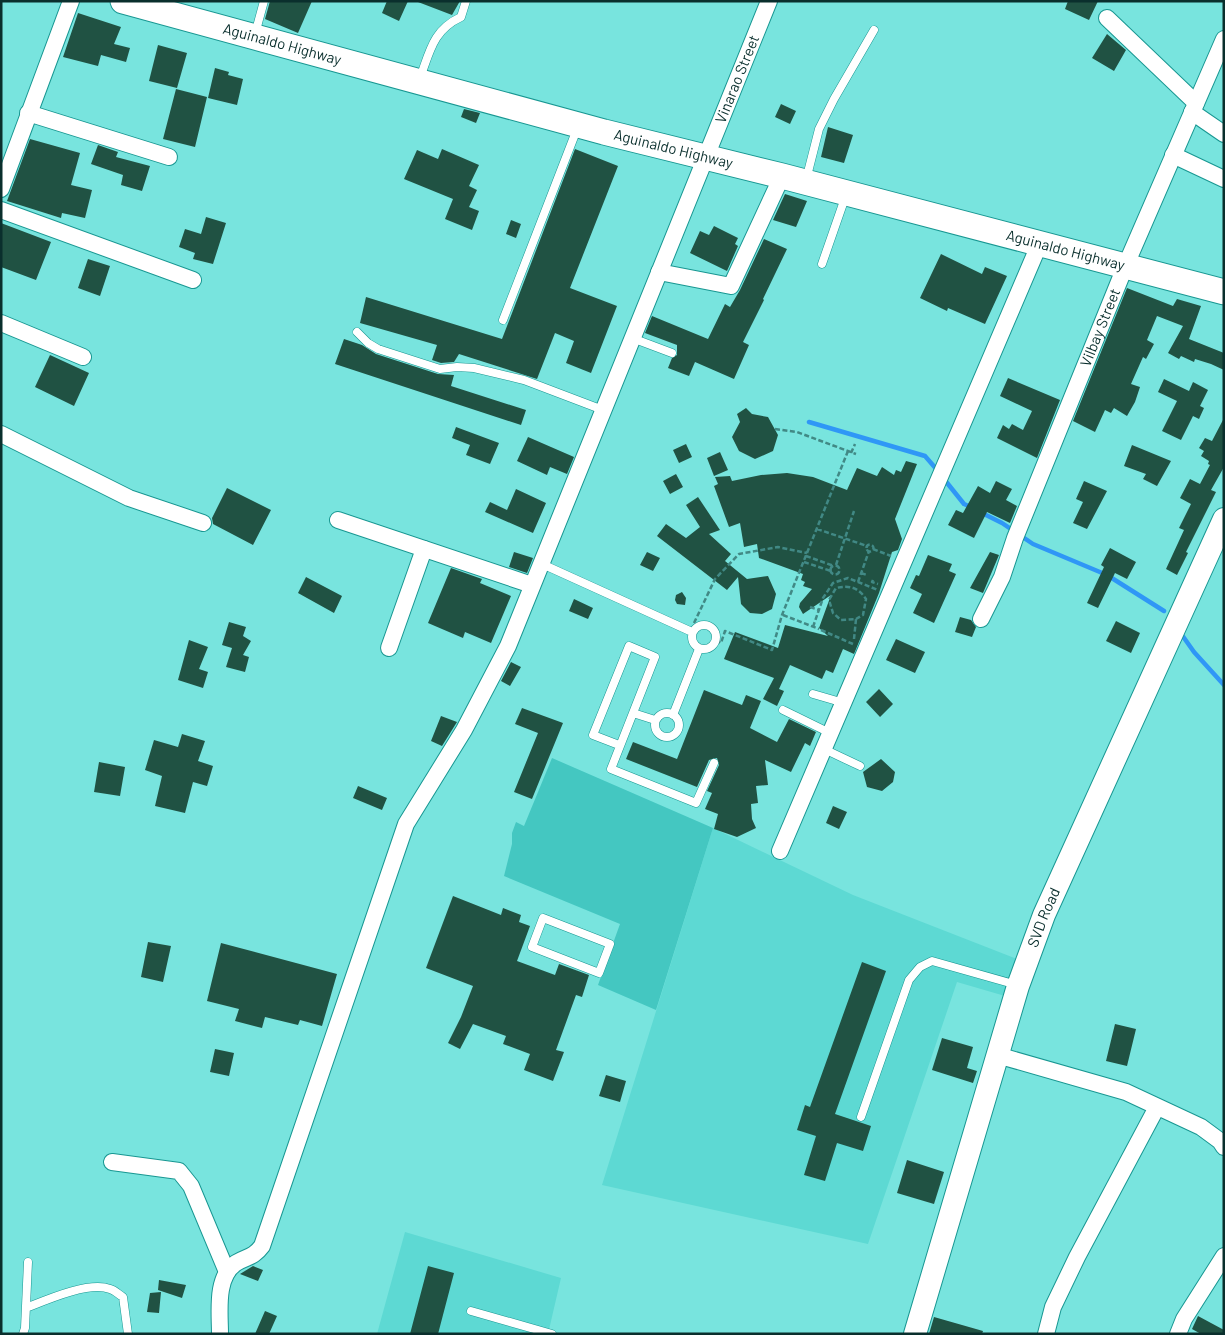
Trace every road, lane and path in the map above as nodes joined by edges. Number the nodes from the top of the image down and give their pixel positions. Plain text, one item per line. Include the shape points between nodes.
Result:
1 (71, 1) edge
2 (123, 1) edge
3 (264, 1) edge
4 (466, 1) edge
5 (769, 1) edge
6 (1107, 18) dead end
7 (874, 30) dead end
8 (253, 38) junction
9 (1224, 39) edge
10 (419, 81) junction
11 (1194, 107) junction
12 (28, 113) junction
13 (579, 125) junction
14 (1224, 134) edge
15 (1172, 154) junction
16 (169, 157) dead end
17 (705, 157) junction
18 (794, 179) junction
19 (1224, 179) edge
20 (1, 189) edge
21 (847, 193) junction
22 (1, 210) edge
23 (1039, 245) junction
24 (822, 264) dead end
25 (1125, 267) junction
26 (658, 272) junction
27 (193, 280) dead end
28 (1224, 292) edge
29 (503, 320) dead end
30 (1, 323) edge
31 (357, 332) dead end
32 (632, 338) junction
33 (672, 353) dead end
34 (83, 356) dead end
35 (603, 410) junction
36 (775, 429) dead end
37 (1, 434) edge
38 (855, 444) dead end
39 (850, 452) junction
40 (856, 454) dead end
41 (854, 511) dead end
42 (1224, 519) edge
43 (338, 520) dead end
44 (203, 523) dead end
45 (817, 529) junction
46 (845, 539) junction
47 (867, 546) junction
48 (424, 549) junction
49 (873, 549) junction
50 (869, 551) junction
51 (807, 554) junction
52 (896, 558) dead end
53 (804, 562) junction
54 (542, 564) junction
55 (835, 565) junction
56 (831, 571) junction
57 (862, 573) junction
58 (836, 574) junction
59 (867, 575) dead end
60 (839, 581) junction
61 (858, 582) junction
62 (532, 586) junction
63 (882, 592) dead end
64 (810, 607) dead end
65 (819, 610) junction
66 (782, 615) junction
67 (981, 618) dead end
68 (856, 619) junction
69 (815, 621) junction
70 (821, 623) dead end
71 (813, 627) junction
72 (691, 632) junction
73 (716, 640) junction
74 (389, 648) dead end
75 (699, 649) junction
76 (813, 694) dead end
77 (844, 703) junction
78 (783, 710) dead end
79 (632, 713) junction
80 (672, 715) junction
81 (656, 720) junction
82 (830, 733) junction
83 (619, 745) junction
84 (824, 749) junction
85 (714, 763) dead end
86 (860, 766) dead end
87 (780, 851) dead end
88 (600, 973) joint
89 (1018, 986) junction
90 (997, 1055) junction
91 (1157, 1107) junction
92 (861, 1116) dead end
93 (1224, 1147) edge
94 (112, 1162) dead end
95 (1224, 1256) edge
96 (28, 1262) dead end
97 (227, 1272) junction
98 (26, 1308) junction
99 (471, 1311) dead end
100 (24, 1331) edge
101 (14, 1334) edge
102 (128, 1334) edge
103 (220, 1334) edge
104 (552, 1334) edge
105 (915, 1334) edge
106 (1046, 1334) edge
107 (1178, 1334) edge

1 - 12 street
2 - 8 main road, Aguinaldo Highway
3 - 8 lane
4 - 10 lane via 461,17 448,23 436,36
5 - 17 street, Vinarao Street
6 - 11 street
7 - 18 lane via 834,99
8 - 10 main road, Aguinaldo Highway
9 - 11 street, Vilbay Street
10 - 13 main road, Aguinaldo Highway
11 - 14 street
11 - 15 street, Vilbay Street
12 - 16 street
12 - 20 street
13 - 17 main road, Aguinaldo Highway
13 - 29 lane
15 - 19 street
15 - 25 street, Vilbay Street
17 - 18 main road, Aguinaldo Highway
17 - 26 street, Vinarao Street
18 - 21 main road, Aguinaldo Highway
18 - 26 street via 731,286
21 - 23 main road, Aguinaldo Highway
21 - 24 lane
22 - 27 street
23 - 25 main road, Aguinaldo Highway
23 - 77 street
25 - 28 main road, Aguinaldo Highway
25 - 67 street, Vilbay Street via 1002,577
26 - 32 street, Vinarao Street
30 - 34 street
31 - 35 lane via 378,349 440,370 474,368 524,380
32 - 33 lane
32 - 35 street, Vinarao Street
35 - 54 street, Vinarao Street
36 - 39 path via 797,432
37 - 44 street via 129,498
38 - 39 path
39 - 40 path
39 - 45 path
41 - 46 path
42 - 89 main road, SVD Road via 1044,916
43 - 48 street
45 - 46 path
45 - 51 path
46 - 47 path
46 - 55 path
47 - 49 path via 872,545
47 - 50 path
48 - 62 street
48 - 74 street
49 - 50 path
49 - 52 path
50 - 57 path
51 - 53 path
51 - 55 path
51 - 72 path via 789,547 739,554 714,579
53 - 56 path
53 - 66 path
54 - 62 street, Vinarao Street
54 - 72 lane
55 - 56 path
55 - 58 path via 840,570
56 - 58 path
57 - 59 path
57 - 61 path
58 - 60 path
60 - 61 path via 848,578
60 - 65 path via 833,583
61 - 63 path
62 - 97 street, Vinarao Street via 508,646 464,730 406,824 262,1246 254,1256
64 - 65 path
65 - 69 path
66 - 71 path
66 - 73 path via 772,650 726,631 721,643
68 - 68 path via 863,615 866,599 860,590 846,585 836,588 830,600 833,613 841,620
68 - 71 path via 853,644
69 - 70 path
69 - 71 path
72 - 73 lane via 698,626 710,626
72 - 75 lane via 692,640
73 - 75 lane via 711,647
75 - 80 lane
76 - 77 lane
77 - 82 street
78 - 82 lane
79 - 81 lane
79 - 83 lane
79 - 83 lane via 655,657 629,646 593,735
80 - 81 lane via 665,713
80 - 81 lane via 678,721 678,729 670,737 662,737 656,732
82 - 84 street
83 - 85 lane via 611,769 696,803
84 - 86 lane
84 - 87 street
88 - 88 lane via 610,944 543,918 532,947
89 - 90 main road, SVD Road
89 - 92 lane via 932,961 920,967 909,980
90 - 91 street via 1126,1092
90 - 105 main road, SVD Road
91 - 93 street via 1201,1127
91 - 106 street via 1053,1307
94 - 97 street via 178,1170 191,1186
95 - 107 street
96 - 98 lane
97 - 103 street via 221,1288
98 - 100 lane
98 - 102 lane via 92,1287 110,1288 123,1297
99 - 104 lane
100 - 101 lane

